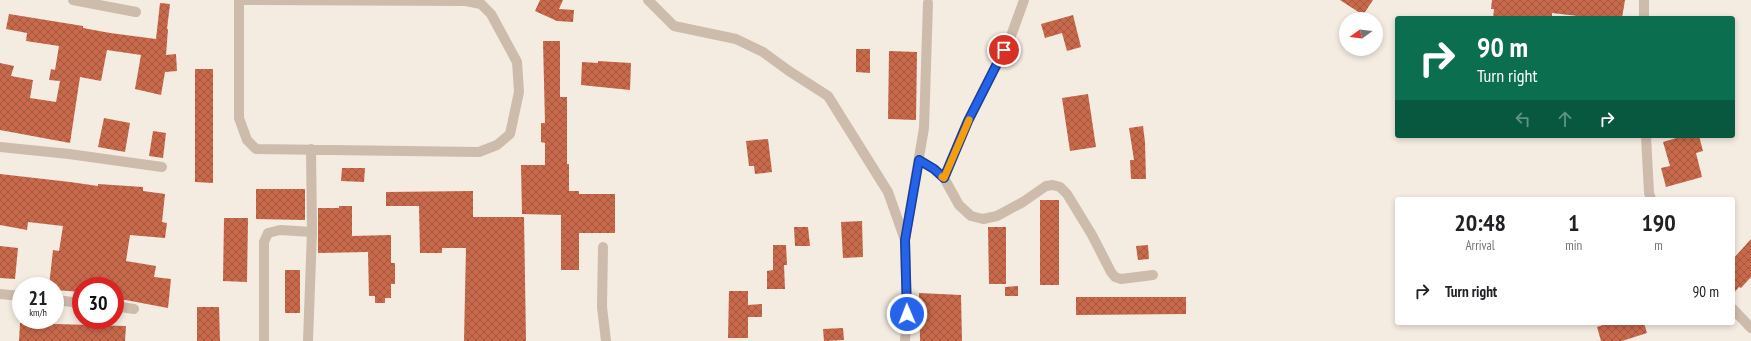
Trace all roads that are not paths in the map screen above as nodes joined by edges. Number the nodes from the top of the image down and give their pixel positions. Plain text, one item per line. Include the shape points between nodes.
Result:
1 (73, 0) edge
2 (239, 0) edge
3 (648, 0) edge
4 (1024, 0) edge
5 (1644, 0) edge
6 (928, 3) dead end
7 (136, 12) dead end
8 (1644, 16) edge
9 (1646, 138) edge
10 (0, 147) edge
11 (311, 149) junction
12 (919, 160) junction
13 (162, 167) dead end
14 (944, 178) junction
15 (1650, 197) edge
16 (312, 232) junction
17 (905, 240) junction
18 (603, 247) dead end
19 (1153, 275) dead end
20 (0, 294) edge
21 (12, 295) edge
22 (124, 307) edge
23 (134, 308) dead end
24 (1735, 311) edge
25 (1751, 328) edge
26 (264, 341) edge
27 (308, 341) edge
28 (606, 341) edge
29 (905, 341) edge

1 - 7 street
2 - 11 street via 239,118 247,140 256,149
2 - 11 street via 473,2 481,4 491,14 517,62 519,92 510,134 497,145 479,152
3 - 17 street via 674,26 736,40 763,52 828,96 888,192
4 - 14 street via 1011,36 968,121
5 - 8 street
6 - 12 street via 924,128
9 - 15 street
10 - 13 street
11 - 16 street
12 - 14 street
12 - 17 street
14 - 19 street via 959,205 971,216 983,219 997,216 1046,186 1060,187 1092,235 1115,277 1121,279
16 - 26 street via 280,230 268,233 264,242
16 - 27 street
17 - 29 street
18 - 28 street via 602,307
20 - 21 street
22 - 23 street
24 - 25 street

